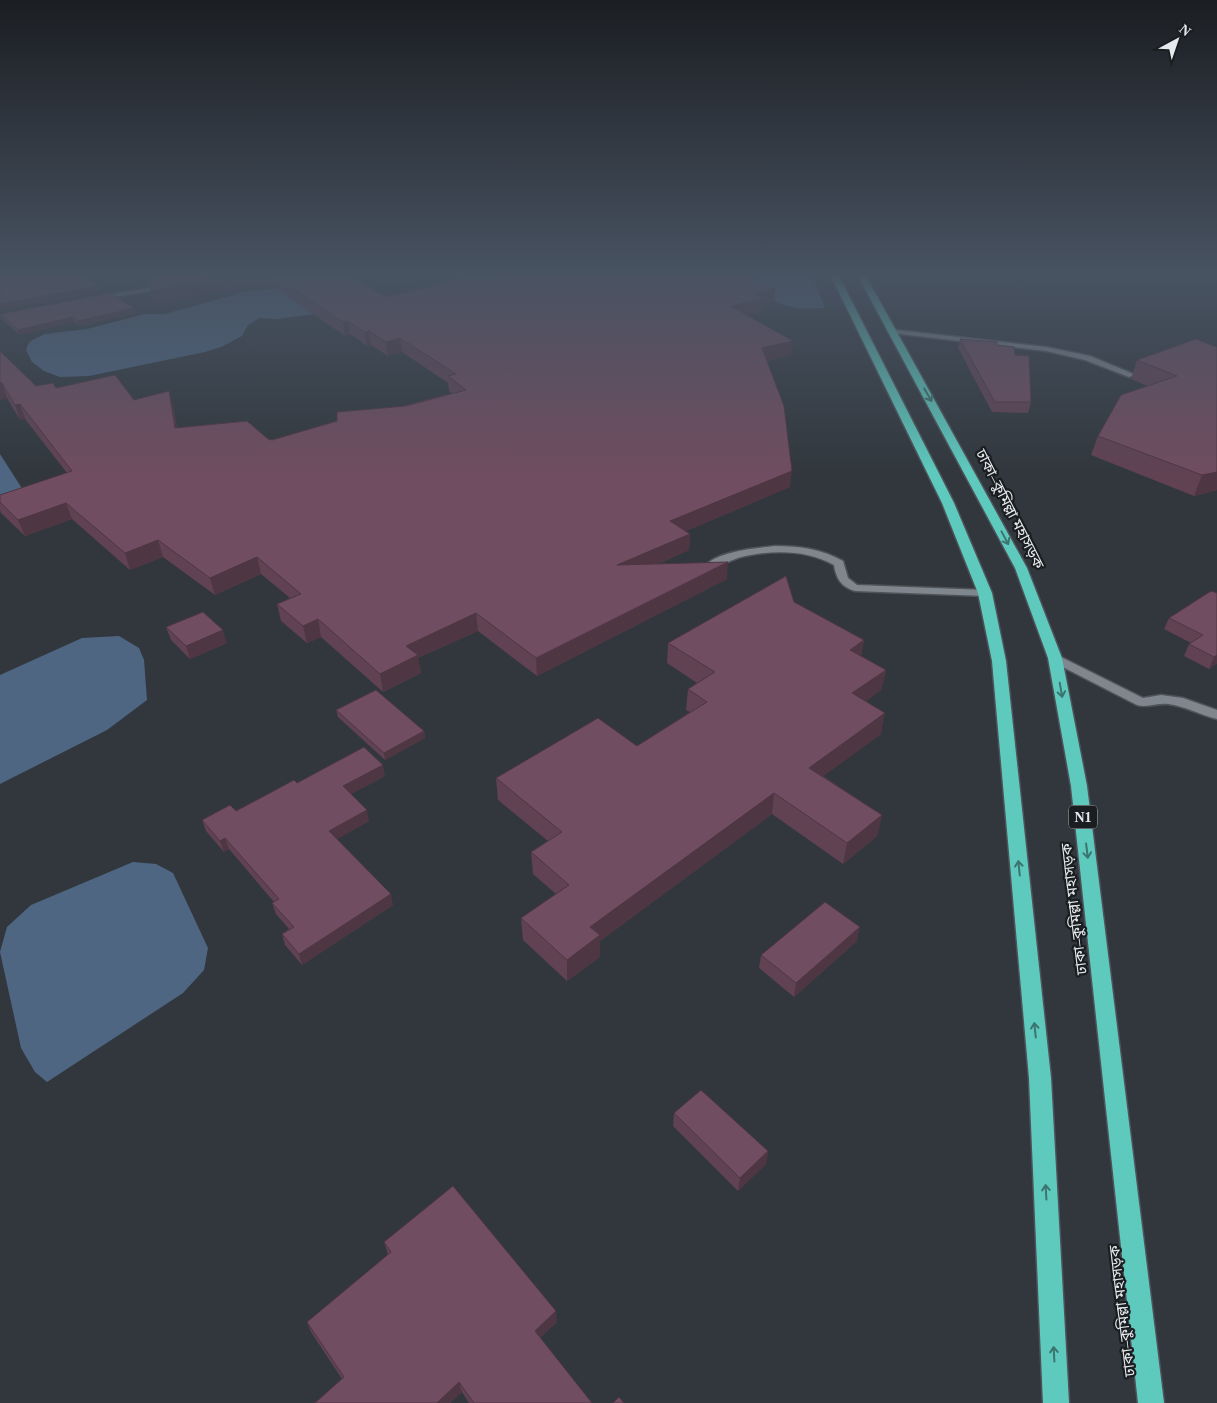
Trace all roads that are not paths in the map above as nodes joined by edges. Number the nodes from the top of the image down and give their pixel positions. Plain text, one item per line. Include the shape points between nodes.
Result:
1 (868, 341) edge
2 (897, 341) edge
3 (981, 341) edge
4 (1132, 375) dead end
5 (711, 565) edge
6 (985, 593) junction
7 (1055, 658) junction
8 (1217, 715) edge
9 (1056, 1403) edge
10 (1151, 1403) edge

1 - 6 highway via 948,503
2 -> 7 highway, ঢাকা–কুমিল্লা মহাসড়ক / N1 via 1021,568
3 - 4 street via 1046,349 1087,358
5 - 6 street via 734,555 803,550 830,557 839,563 844,584 855,588
9 -> 6 highway via 1040,1078 999,661
7 - 8 street via 1141,702 1161,699 1183,702
7 -> 10 highway, ঢাকা–কুমিল্লা মহাসড়ক / N1 via 1079,786

